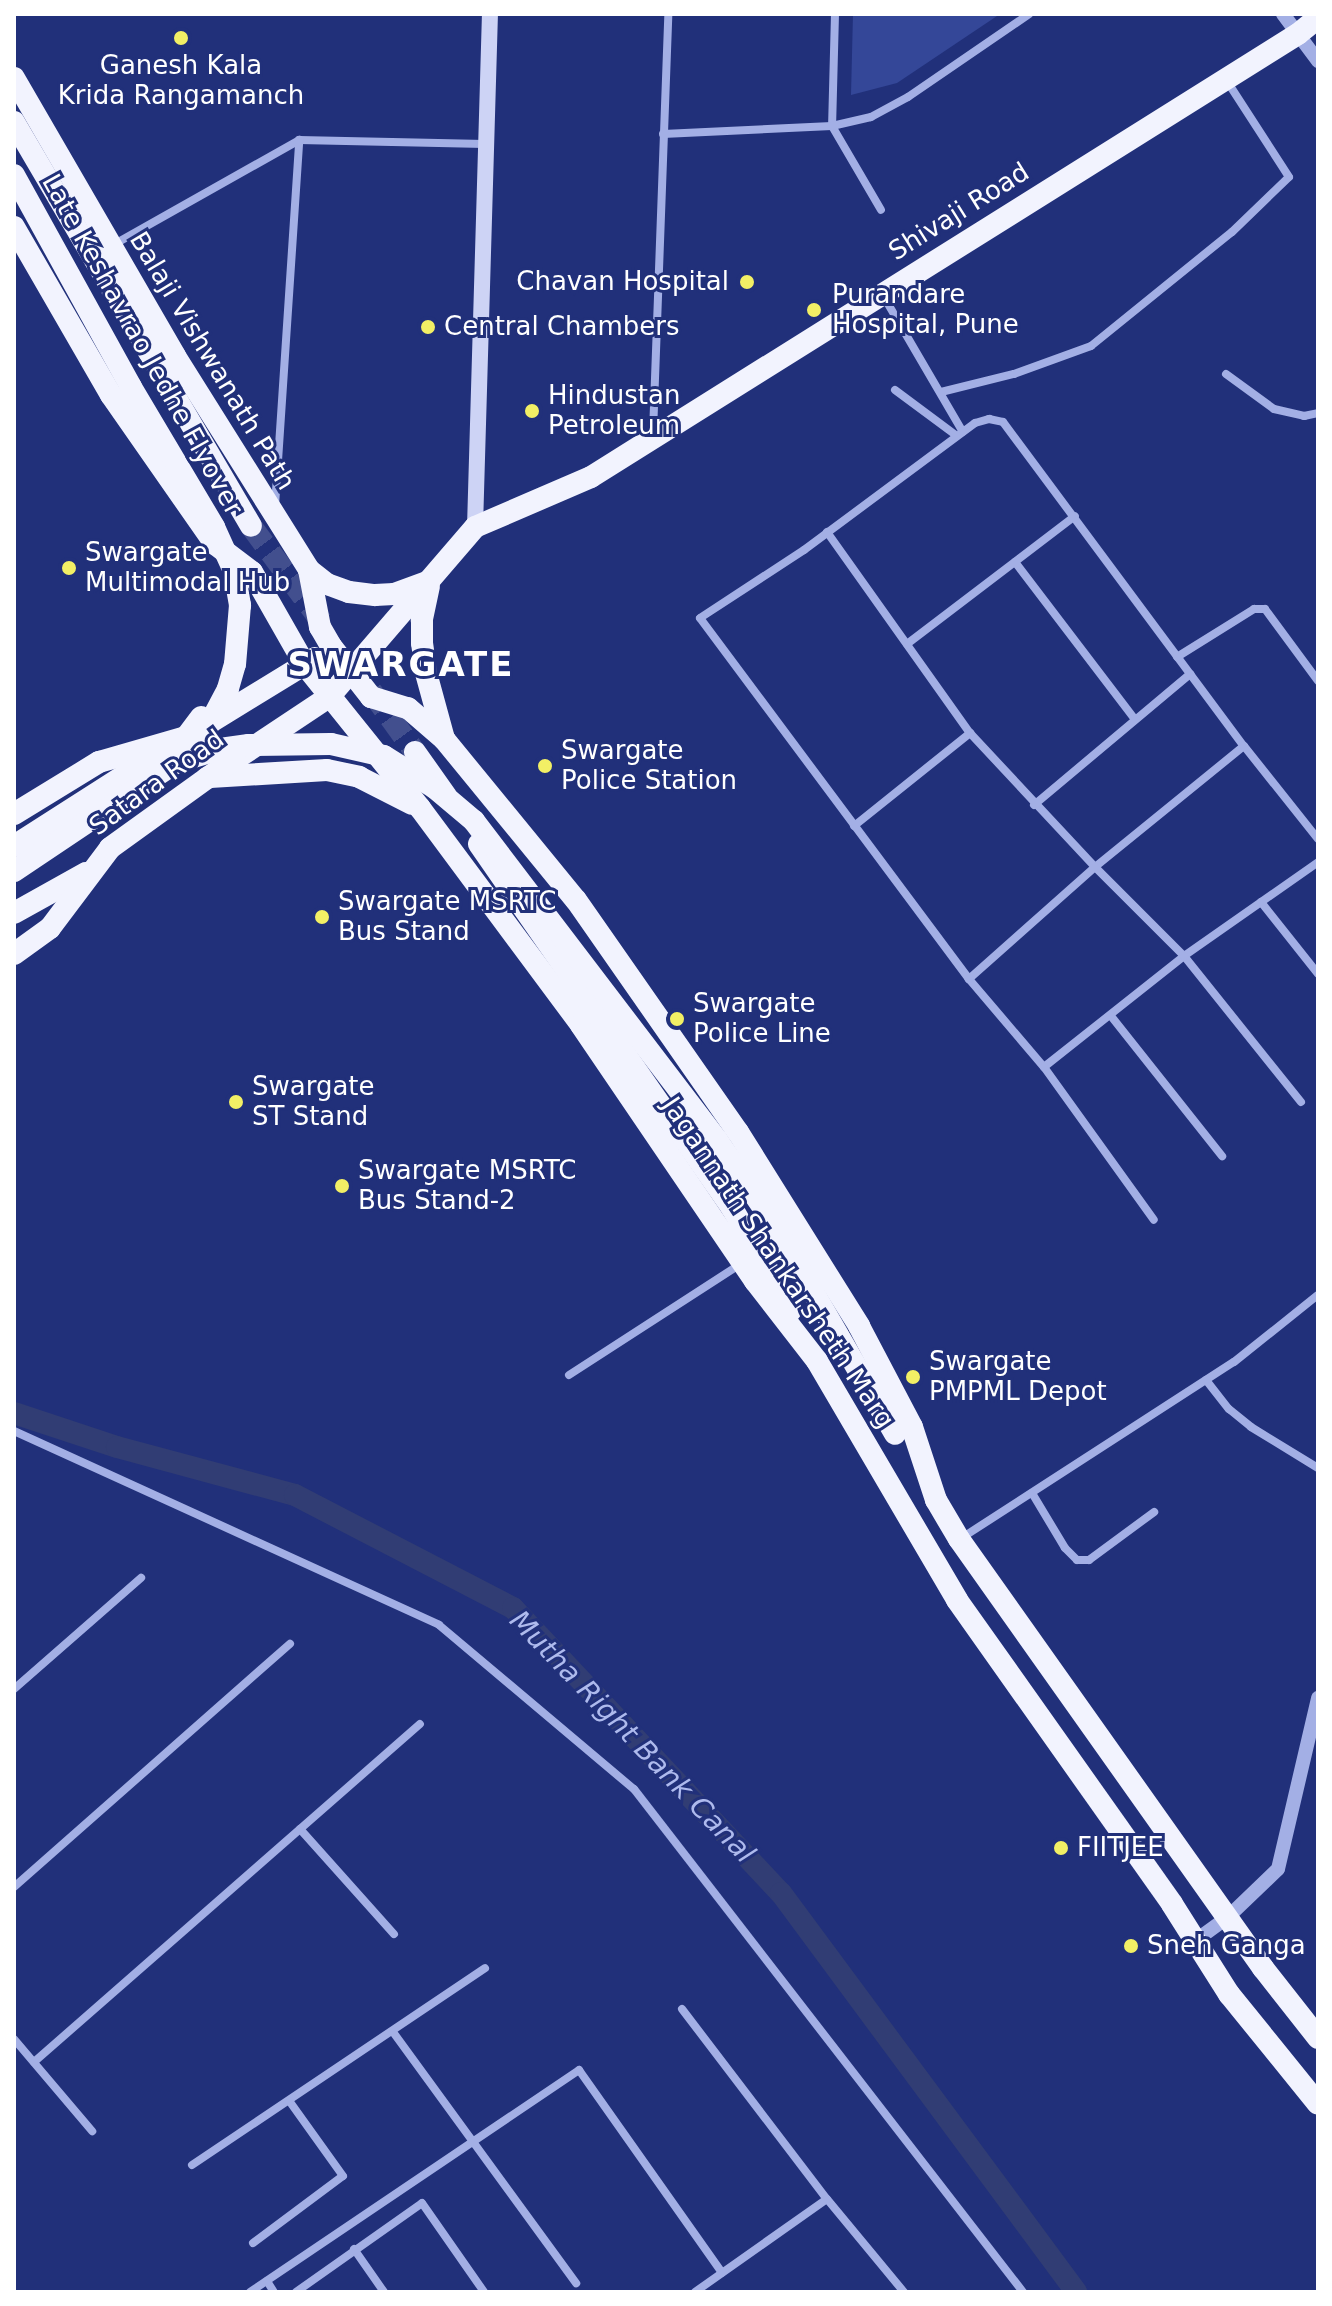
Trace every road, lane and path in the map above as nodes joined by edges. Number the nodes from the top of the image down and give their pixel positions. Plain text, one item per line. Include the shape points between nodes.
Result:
1 (490, 14) edge
2 (668, 14) edge
3 (835, 14) edge
4 (1029, 14) edge
5 (1283, 14) edge
6 (1318, 18) edge
7 (1298, 34) junction
8 (1318, 61) edge
9 (14, 78) edge
10 (1225, 79) junction
11 (14, 122) edge
12 (832, 126) junction
13 (663, 134) junction
14 (299, 140) junction
15 (485, 144) junction
16 (14, 175) edge
17 (881, 210) dead end
18 (14, 227) edge
19 (111, 246) junction
20 (882, 293) junction
21 (1226, 374) dead end
22 (895, 390) dead end
23 (941, 392) junction
24 (1318, 413) edge
25 (960, 434) junction
26 (653, 438) junction
27 (1075, 516) junction
28 (274, 519) junction
29 (251, 526) tunnel mouth
30 (475, 527) junction
31 (827, 532) junction
32 (215, 544) junction
33 (1015, 562) junction
34 (309, 570) junction
35 (430, 581) junction
36 (907, 644) junction
37 (331, 646) junction
38 (1177, 657) junction
39 (305, 665) junction
40 (1190, 674) junction
41 (351, 675) junction
42 (1318, 681) edge
43 (329, 697) junction
44 (1134, 718) junction
45 (970, 733) junction
46 (186, 737) junction
47 (444, 739) junction
48 (1244, 746) junction
49 (415, 752) tunnel mouth
50 (177, 762) junction
51 (207, 778) junction
52 (1034, 805) junction
53 (420, 808) junction
54 (14, 814) edge
55 (854, 826) junction
56 (1318, 839) edge
57 (14, 846) edge
58 (1318, 862) edge
59 (1095, 867) junction
60 (14, 871) edge
61 (90, 871) junction
62 (1261, 902) junction
63 (17, 911) edge
64 (14, 954) edge
65 (1184, 956) junction
66 (1318, 974) edge
67 (969, 979) junction
68 (1111, 1016) junction
69 (1044, 1067) junction
70 (1301, 1102) dead end
71 (1222, 1156) dead end
72 (1154, 1220) dead end
73 (742, 1262) junction
74 (1318, 1295) edge
75 (817, 1361) junction
76 (569, 1375) dead end
77 (1206, 1380) junction
78 (14, 1431) edge
79 (1318, 1468) edge
80 (1032, 1493) junction
81 (936, 1500) junction
82 (1154, 1512) dead end
83 (959, 1539) junction
84 (141, 1578) dead end
85 (290, 1644) dead end
86 (14, 1689) edge
87 (1318, 1698) edge
88 (420, 1724) dead end
89 (300, 1829) junction
90 (14, 1887) edge
91 (1228, 1917) junction
92 (394, 1934) dead end
93 (1195, 1941) junction
94 (485, 1968) dead end
95 (682, 2009) dead end
96 (393, 2032) junction
97 (1318, 2038) edge
98 (14, 2039) edge
99 (34, 2062) junction
100 (290, 2102) junction
101 (1318, 2104) edge
102 (92, 2131) dead end
103 (475, 2141) junction
104 (192, 2165) dead end
105 (827, 2199) junction
106 (253, 2243) dead end
107 (354, 2249) junction
108 (722, 2273) junction
109 (267, 2281) junction
110 (576, 2283) dead end
111 (250, 2292) edge
112 (274, 2292) edge
113 (296, 2292) edge
114 (384, 2292) edge
115 (484, 2292) edge
116 (695, 2292) edge
117 (904, 2292) edge
118 (1023, 2292) edge

1 - 15 main road
2 - 13 street
3 - 12 street
4 - 12 street via 908,97 871,117
5 - 7 street
6 - 7 highway, Shivaji Road
7 - 8 street
7 - 10 highway, Shivaji Road
9 - 19 highway, Balaji Vishwanath Path
10 - 20 highway, Shivaji Road
10 - 23 street via 1289,177 1232,232 1091,346 1014,374
11 - 29 highway
12 - 13 street
12 - 17 street
13 - 26 street
14 - 15 street
14 - 19 street
14 - 28 street
15 - 30 main road
16 - 50 highway, Late Keshavrao Jedhe Flyover, bridge via 234,571 240,605 228,689 209,724
18 - 32 highway via 111,395
19 - 28 highway, Balaji Vishwanath Path
20 - 23 street
20 - 26 highway, Shivaji Road
21 - 24 street via 1274,409 1304,416
22 - 25 street
23 - 25 street
25 - 27 street via 989,419 1003,422
25 - 31 street
26 - 30 highway, Shivaji Road via 591,477
27 - 33 street
27 - 38 street
28 - 34 highway, Balaji Vishwanath Path
30 - 35 highway, Shivaji Road
31 - 36 street
31 - 55 street via 700,618
32 - 39 highway via 252,572
32 - 46 highway via 231,576 237,621 220,689
33 - 36 street
33 - 44 street
34 - 35 highway via 327,584 375,595
34 - 37 highway, Balaji Vishwanath Path via 320,627
35 - 41 highway, Shivaji Road
35 - 47 highway via 422,643
36 - 45 street
37 - 39 highway, Satara Road
37 - 41 highway, Balaji Vishwanath Path
38 - 40 street
38 - 42 street via 1254,609 1265,609
39 - 43 highway, Jagannath Shankarsheth Marg
39 - 46 highway, Satara Road
40 - 44 street
40 - 48 street
41 - 43 highway, Satara Road
41 - 47 highway, Jagannath Shankarsheth Marg via 371,697 408,708
43 - 51 highway, Satara Road
43 - 53 highway, Jagannath Shankarsheth Marg
44 - 52 street
45 - 52 street
45 - 55 street
46 - 54 highway via 99,762
46 - 57 highway, Satara Road
47 - 81 highway, Jagannath Shankarsheth Marg via 576,900 773,1185 859,1326 912,1427
48 - 56 street
48 - 59 street
49 - 75 highway via 732,1208
50 - 60 highway, Late Keshavrao Jedhe Flyover
50 - 81 highway, Late Keshavrao Jedhe Flyover, bridge via 249,745 331,744 384,756 474,821 771,1219
51 - 53 highway via 327,770 359,777
51 - 61 highway, Satara Road via 110,848
52 - 59 street
53 - 73 highway, Jagannath Shankarsheth Marg via 589,1038
55 - 67 street
58 - 62 street
59 - 65 street
59 - 67 street
61 - 63 highway
61 - 64 highway, Satara Road via 50,928
62 - 65 street
62 - 66 street
65 - 68 street
65 - 70 street
67 - 69 street
68 - 69 street
68 - 71 street
69 - 72 street
73 - 75 highway, Jagannath Shankarsheth Marg
73 - 76 street
74 - 77 street
75 - 93 highway, Jagannath Shankarsheth Marg via 957,1600
77 - 79 street via 1251,1427
77 - 80 street
78 - 118 street via 439,1625 634,1789
80 - 82 street via 1077,1560 1089,1560
80 - 83 street
81 - 83 highway, Jagannath Shankarsheth Marg
83 - 91 highway, Jagannath Shankarsheth Marg
84 - 86 street
85 - 90 street
87 - 91 street via 1278,1869
88 - 89 street
89 - 92 street
89 - 99 street
91 - 93 street
91 - 97 highway, Jagannath Shankarsheth Marg
93 - 101 highway, Jagannath Shankarsheth Marg via 1229,1994
94 - 96 street
95 - 105 street
96 - 100 street
96 - 103 street
98 - 99 street
99 - 102 street
100 - 104 street
100 - 106 street via 343,2176
103 - 108 street via 579,2070
103 - 109 street
103 - 110 street
105 - 108 street
105 - 117 street
107 - 113 street
107 - 114 street
107 - 115 street via 422,2203
108 - 116 street
109 - 111 street
109 - 112 street

